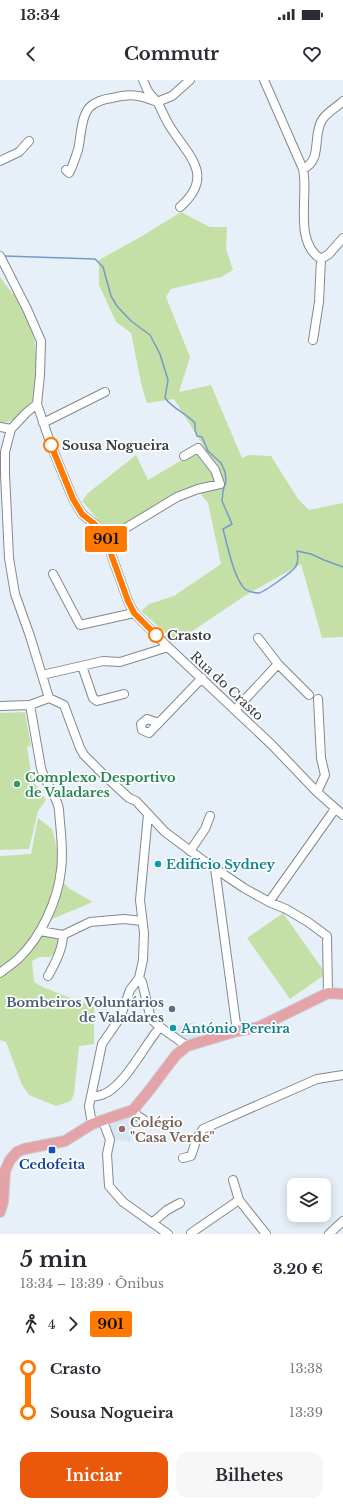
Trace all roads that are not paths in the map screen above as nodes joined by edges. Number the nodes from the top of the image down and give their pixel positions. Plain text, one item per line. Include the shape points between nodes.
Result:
1 (143, 80) edge
2 (190, 80) edge
3 (264, 80) edge
4 (343, 101) edge
5 (157, 102) junction
6 (29, 141) dead end
7 (0, 161) edge
8 (303, 169) junction
9 (66, 170) dead end
10 (180, 207) dead end
11 (343, 238) edge
12 (2, 259) edge
13 (321, 259) junction
14 (313, 340) dead end
15 (105, 392) dead end
16 (37, 404) junction
17 (43, 423) junction
18 (0, 427) edge
19 (11, 429) junction
20 (184, 456) dead end
21 (106, 540) junction
22 (53, 574) dead end
23 (134, 613) junction
24 (258, 638) dead end
25 (168, 647) junction
26 (278, 664) junction
27 (82, 666) junction
28 (42, 675) junction
29 (202, 678) junction
30 (124, 694) dead end
31 (309, 695) dead end
32 (49, 698) junction
33 (318, 699) dead end
34 (30, 705) junction
35 (0, 706) edge
36 (236, 709) junction
37 (159, 723) dead end
38 (317, 792) junction
39 (335, 809) junction
40 (148, 814) junction
41 (343, 815) edge
42 (210, 816) dead end
43 (190, 851) junction
44 (215, 868) junction
45 (269, 902) junction
46 (142, 921) junction
47 (40, 931) junction
48 (63, 935) junction
49 (0, 973) edge
50 (48, 976) dead end
51 (139, 978) junction
52 (328, 993) junction
53 (343, 994) edge
54 (160, 1027) junction
55 (237, 1031) junction
56 (187, 1046) junction
57 (343, 1075) edge
58 (91, 1096) junction
59 (133, 1110) junction
60 (103, 1121) junction
61 (147, 1122) dead end
62 (92, 1124) junction
63 (183, 1158) dead end
64 (233, 1180) dead end
65 (2, 1188) edge
66 (239, 1200) junction
67 (180, 1203) dead end
68 (0, 1212) edge
69 (343, 1221) edge
70 (152, 1223) junction
71 (192, 1233) edge
72 (168, 1234) edge
73 (266, 1234) edge
74 (330, 1234) edge

1 - 5 street via 148,92
2 - 5 street via 172,96
3 - 8 street
4 - 8 street via 323,118 318,129 316,158
5 - 9 street via 141,95 128,95 101,100 91,106 82,124 72,168 69,173
5 - 10 street via 194,161 198,175 190,198
6 - 7 street via 19,152
8 - 13 street via 306,238 314,255
11 - 13 street via 330,254
12 - 16 street, Rua do Crasto via 41,341
13 - 14 street via 319,302
15 - 17 street
16 - 17 street, Rua do Crasto
16 - 19 street
17 - 21 street, Rua do Crasto via 73,499 82,514 97,526
18 - 19 street
19 - 28 street via 5,452 9,558 15,594
20 - 21 street via 198,448 215,470 220,484 198,489 177,498
21 - 23 street, Rua do Crasto
22 - 23 street via 80,625
23 - 25 street, Rua do Crasto
24 - 26 street
25 - 27 street via 120,662 103,661
25 - 29 street, Rua do Crasto
26 - 31 street
26 - 36 street
27 - 28 street
27 - 30 street via 93,698 97,701
28 - 32 street
29 - 36 street, Rua do Crasto
29 - 37 street
32 - 34 street
32 - 40 street via 64,705 84,755
33 - 38 street via 321,758 325,775
34 - 35 street
34 - 47 street via 41,768 57,799 62,861 53,901
36 - 38 street, Rua do Crasto
38 - 39 street, Rua do Crasto
39 - 41 street, Rua do Crasto
39 - 45 street
40 - 43 street via 165,832
40 - 46 street via 140,900
42 - 43 street via 206,829
43 - 44 street
44 - 45 street
44 - 55 street
45 - 52 street via 292,912 327,936
46 - 48 street via 124,919 90,922
46 - 51 street via 143,953
47 - 48 street
47 - 49 street via 19,958
48 - 50 street via 63,942
51 - 54 street via 151,1019
51 - 58 street via 130,990 120,1018 102,1044
52 - 53 main road
52 - 55 main road via 259,1027
54 - 56 street
54 - 58 street via 122,1081 103,1095
55 - 56 main road
56 - 59 main road via 176,1055
57 - 63 street via 317,1079 203,1129 191,1156
58 - 62 street via 89,1106
59 - 60 main road
59 - 61 street
60 - 62 main road
60 - 70 street via 110,1140 107,1154 109,1186 123,1202
62 - 65 main road via 65,1141 17,1152 4,1171
64 - 66 street
65 - 68 main road
66 - 71 street
66 - 73 street
67 - 70 street
69 - 74 street
70 - 72 street

